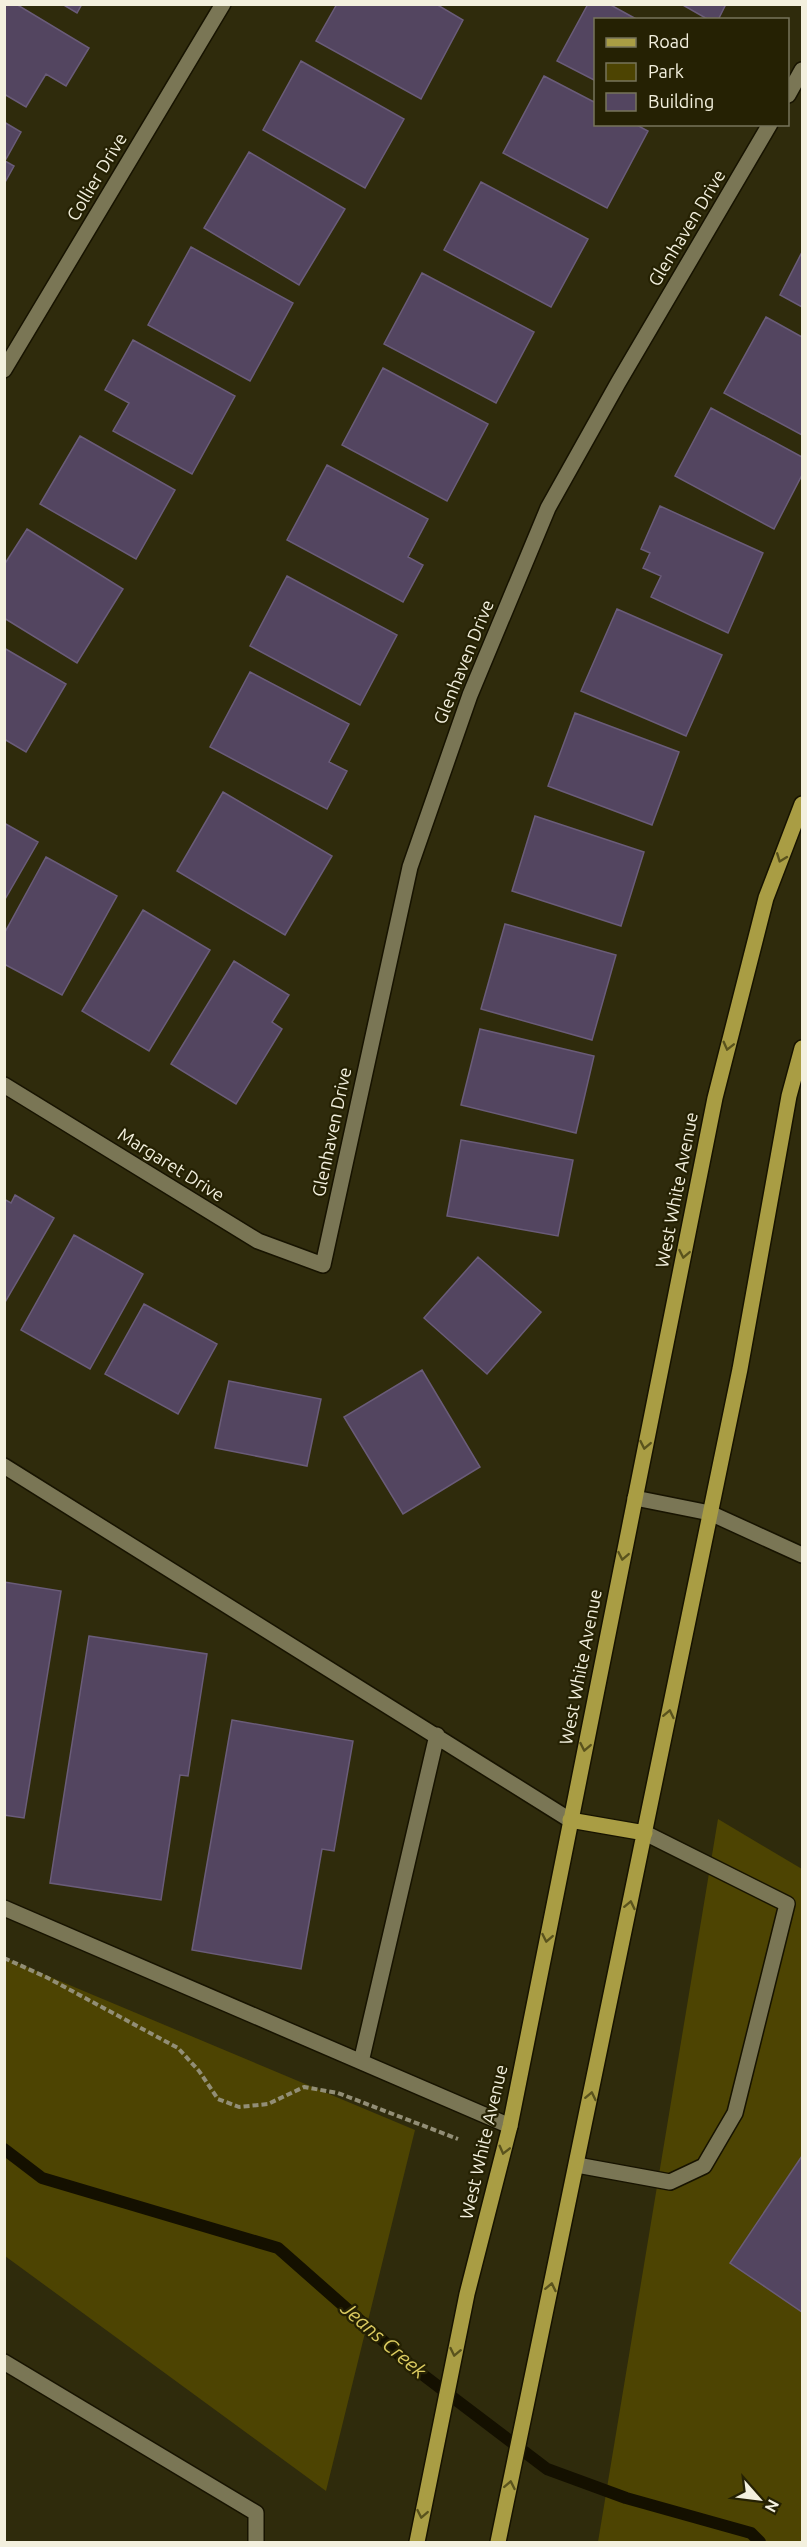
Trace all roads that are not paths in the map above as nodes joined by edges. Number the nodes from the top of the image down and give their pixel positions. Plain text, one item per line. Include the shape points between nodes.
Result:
1 (223, 4) edge
2 (802, 70) edge
3 (789, 93) edge
4 (769, 126) edge
5 (4, 370) edge
6 (802, 804) edge
7 (802, 1048) edge
8 (4, 1085) edge
9 (323, 1265) joint
10 (4, 1466) edge
11 (635, 1498) junction
12 (710, 1514) junction
13 (802, 1555) edge
14 (436, 1735) junction
15 (570, 1820) junction
16 (645, 1833) junction
17 (4, 1908) edge
18 (361, 2062) junction
19 (510, 2126) junction
20 (577, 2165) junction
21 (4, 2362) edge
22 (256, 2542) edge
23 (417, 2542) edge
24 (498, 2542) edge

1 - 5 street, Collier Drive
2 - 3 street
4 - 9 street, Glenhaven Drive via 548,508 470,695 410,867
6 -> 11 main road, West White Avenue via 765,898 715,1098
7 - 12 main road via 789,1096
8 - 9 street, Margaret Drive via 258,1241
10 - 14 street
11 - 12 street
11 -> 15 main road, West White Avenue
12 - 13 street
16 -> 12 main road
14 - 15 street
14 - 18 street
15 - 16 main road
15 -> 19 main road, West White Avenue
20 -> 16 main road
16 - 20 street via 787,1904 735,2113 704,2166 670,2181
17 - 18 street
18 - 19 street
19 -> 23 main road, West White Avenue via 467,2295
24 -> 20 main road
21 - 22 street via 256,2512

